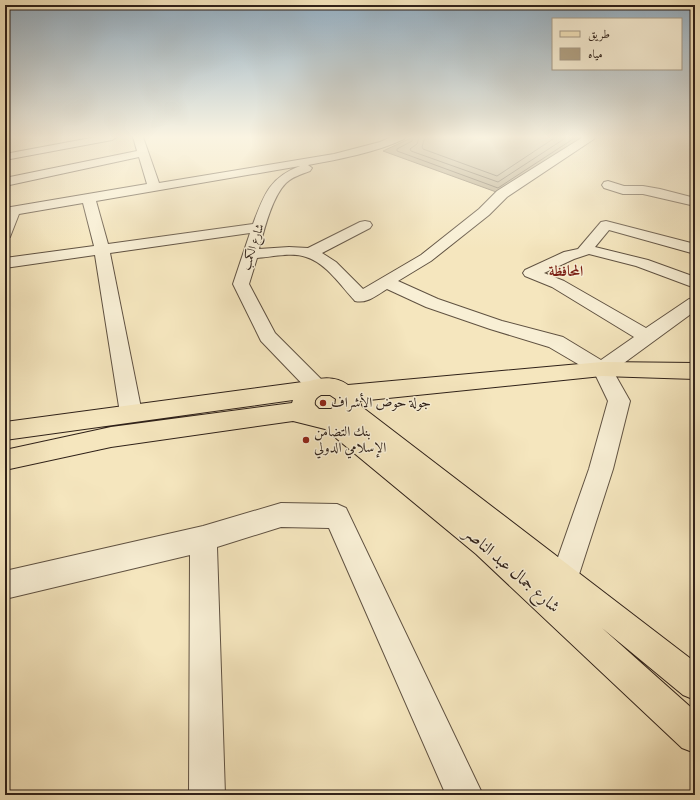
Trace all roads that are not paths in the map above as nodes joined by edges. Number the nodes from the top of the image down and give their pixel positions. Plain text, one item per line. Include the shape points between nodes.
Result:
1 (39, 174) edge
2 (150, 174) edge
3 (230, 174) edge
4 (292, 174) edge
5 (532, 174) edge
6 (5, 182) edge
7 (608, 185) dead end
8 (154, 187) junction
9 (88, 197) junction
10 (695, 202) edge
11 (9, 211) edge
12 (365, 225) dead end
13 (259, 228) junction
14 (5, 234) edge
15 (102, 249) junction
16 (586, 249) junction
17 (695, 249) edge
18 (310, 253) junction
19 (251, 254) junction
20 (5, 263) edge
21 (386, 282) junction
22 (695, 283) edge
23 (695, 303) edge
24 (647, 337) junction
25 (602, 369) junction
26 (695, 370) edge
27 (315, 388) junction
28 (346, 397) junction
29 (131, 413) junction
30 (316, 418) junction
31 (5, 431) edge
32 (5, 460) edge
33 (203, 539) junction
34 (564, 580) junction
35 (5, 585) edge
36 (695, 683) edge
37 (695, 735) edge
38 (207, 795) edge
39 (465, 795) edge

1 - 6 street
2 - 8 street
3 - 8 street
4 - 13 street, شارع الكمب via 281,181 272,192
5 - 21 street via 502,194 484,212 426,258
7 - 10 street via 623,190 660,192
8 - 9 street
9 - 11 street
9 - 15 street
11 - 14 street
12 - 18 street
13 - 15 street
13 - 19 street, شارع الكمب
15 - 20 street
15 - 29 street
16 - 17 street via 606,225
16 - 22 street via 642,263
16 - 24 street via 531,273 558,284
18 - 19 street
18 - 21 street via 324,261 361,297
19 - 27 street, شارع الكمب via 241,284 268,337
21 - 25 street via 432,303 556,342
23 - 24 street
24 - 25 street
25 - 26 main road
25 - 28 main road
25 - 34 street via 619,401
27 - 28 main road via 334,387
27 - 29 main road
27 - 30 main road via 308,392 303,403 304,408
28 - 30 main road via 344,410 340,415 334,418
28 - 34 main road, شارع جمال عبد الناصر via 354,413
29 - 31 main road
30 - 32 main road, شارع جمال عبد الناصر via 293,412 111,437
30 - 37 main road, شارع جمال عبد الناصر via 338,426 486,544
33 - 35 street
33 - 38 street
33 - 39 street via 281,515 336,516
34 - 36 main road, شارع جمال عبد الناصر

